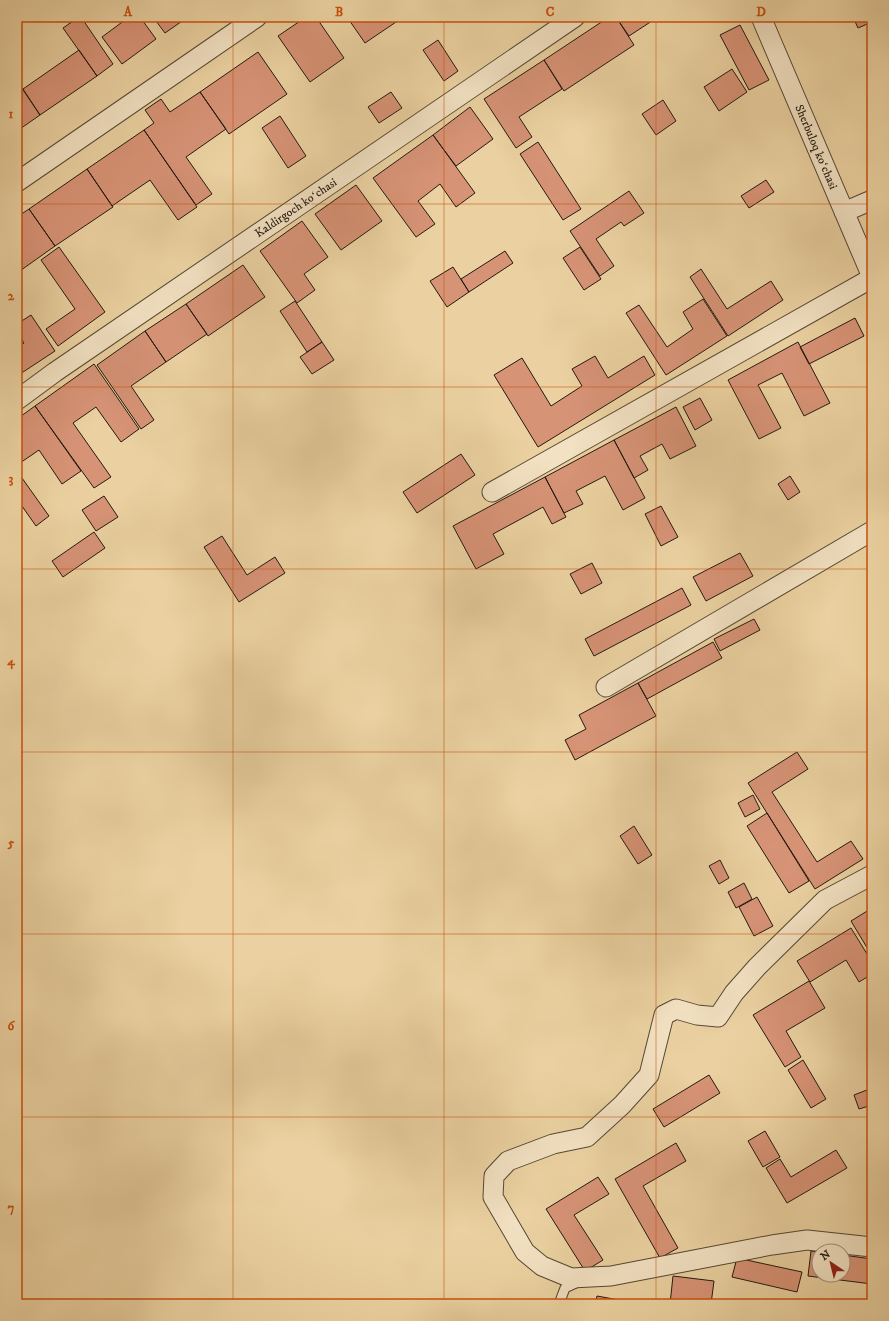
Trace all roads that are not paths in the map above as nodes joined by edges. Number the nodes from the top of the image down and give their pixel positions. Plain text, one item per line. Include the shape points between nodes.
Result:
1 (257, 17) edge
2 (575, 17) edge
3 (761, 17) edge
4 (17, 182) edge
5 (872, 200) edge
6 (844, 212) junction
7 (872, 278) edge
8 (17, 400) edge
9 (492, 492) dead end
10 (872, 531) edge
11 (606, 687) dead end
12 (872, 875) edge
13 (872, 1247) edge
14 (589, 1277) junction
15 (559, 1304) edge

1 - 4 street
2 - 8 street, Kaldirgoch koʻchasi
3 - 6 street, Sherbuloq koʻchasi
5 - 6 street
6 - 7 street, Sherbuloq koʻchasi
7 - 9 street
10 - 11 street
12 - 14 street via 825,900 738,988 718,1017 697,1016 676,1009 664,1015 649,1076 622,1105 586,1137 553,1144 508,1161 494,1176 493,1197 525,1252 542,1266 571,1278
13 - 14 street via 807,1240 610,1276
14 - 15 lane via 565,1288

